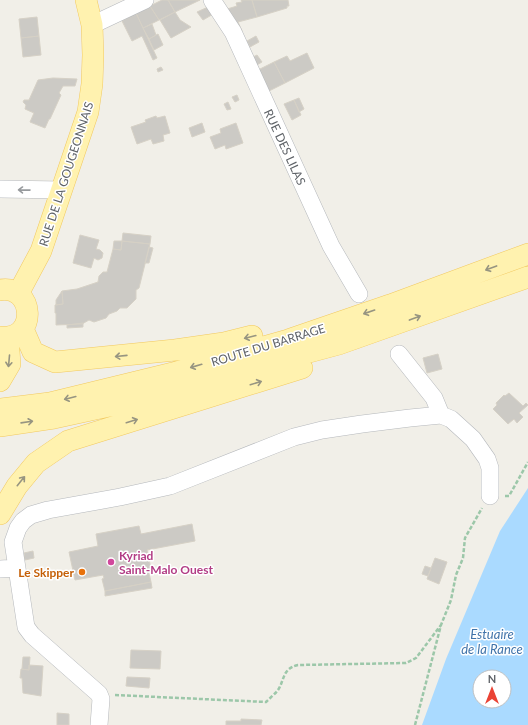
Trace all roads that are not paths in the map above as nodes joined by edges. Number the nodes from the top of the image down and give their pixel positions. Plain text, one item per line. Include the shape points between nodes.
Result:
1 (86, 0) edge
2 (145, 0) edge
3 (212, 0) edge
4 (92, 25) junction
5 (0, 189) edge
6 (62, 190) junction
7 (528, 254) edge
8 (528, 277) edge
9 (9, 292) edge
10 (359, 294) dead end
11 (10, 335) edge
12 (288, 340) junction
13 (339, 344) junction
14 (399, 354) dead end
15 (0, 381) edge
16 (0, 409) edge
17 (441, 415) junction
18 (0, 426) edge
19 (490, 496) road end
20 (0, 514) edge
21 (17, 568) junction
22 (0, 569) edge
23 (99, 725) edge

1 - 4 main road, RUE DE LA GOUGEONNAIS
2 - 4 street
3 - 10 street, RUE DES LILAS via 233,32 331,246
4 - 6 main road, RUE DE LA GOUGEONNAIS via 92,84 88,112
6 -> 5 street
6 - 9 main road, RUE DE LA GOUGEONNAIS via 41,251
7 -> 12 main road, ROUTE DU BARRAGE
13 -> 8 main road, ROUTE DU BARRAGE
9 - 11 main road via 23,300 28,314 27,322
12 -> 11 main road via 257,335 175,350 55,362 34,352
11 -> 15 main road via 10,364
12 -> 16 main road, ROUTE DU BARRAGE via 173,373 58,401
18 -> 13 main road, ROUTE DU BARRAGE via 109,406
20 -> 13 main road via 17,486 36,463 68,441 327,360
14 - 17 street via 434,398
17 - 19 street via 451,419 473,439 487,458 490,468
17 - 21 street via 322,430 294,437 170,486 31,515 22,521 13,542
21 - 22 street
21 - 23 street via 26,627 99,694

